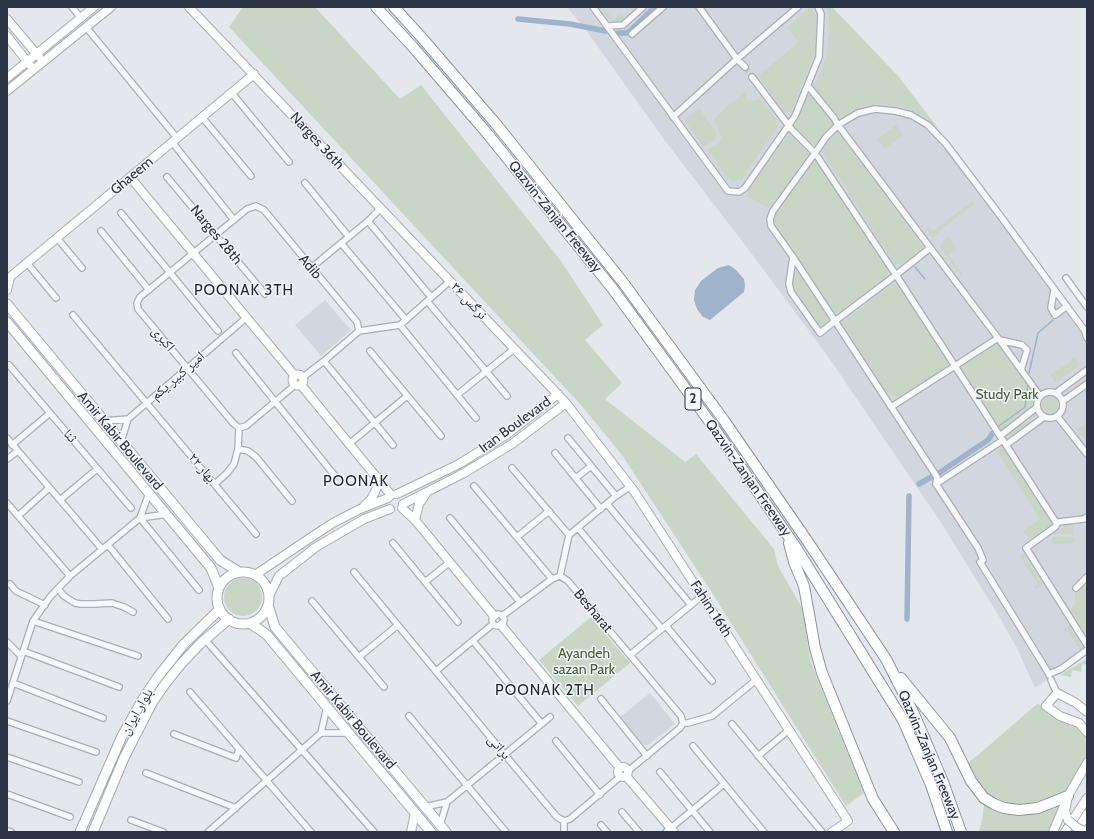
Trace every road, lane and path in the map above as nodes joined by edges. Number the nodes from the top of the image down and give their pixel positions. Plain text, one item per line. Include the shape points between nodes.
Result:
1 (72, 7) edge
2 (94, 7) edge
3 (111, 7) edge
4 (190, 7) edge
5 (376, 7) edge
6 (394, 7) edge
7 (593, 7) edge
8 (643, 7) edge
9 (663, 7) edge
10 (699, 7) edge
11 (798, 7) edge
12 (818, 7) edge
13 (80, 18) junction
14 (7, 19) edge
15 (608, 26) junction
16 (86, 27) junction
17 (632, 34) dead end
18 (7, 36) edge
19 (36, 54) junction
20 (737, 59) junction
21 (27, 61) junction
22 (44, 62) junction
23 (745, 67) tunnel mouth
24 (34, 70) junction
25 (254, 74) junction
26 (752, 77) tunnel mouth
27 (7, 78) edge
28 (808, 86) junction
29 (7, 91) edge
30 (231, 92) junction
31 (202, 117) junction
32 (673, 117) junction
33 (838, 125) junction
34 (789, 126) junction
35 (174, 140) junction
36 (815, 153) junction
37 (289, 162) dead end
38 (167, 176) dead end
39 (251, 176) dead end
40 (130, 177) junction
41 (305, 183) dead end
42 (381, 208) junction
43 (121, 213) dead end
44 (234, 220) junction
45 (368, 221) junction
46 (101, 231) dead end
47 (215, 235) junction
48 (349, 237) junction
49 (57, 238) junction
50 (341, 243) junction
51 (930, 248) junction
52 (193, 253) junction
53 (793, 257) junction
54 (27, 263) junction
55 (82, 268) dead end
56 (311, 268) junction
57 (169, 273) junction
58 (896, 275) junction
59 (9, 278) edge
60 (1066, 278) dead end
61 (450, 281) junction
62 (7, 290) edge
63 (149, 290) junction
64 (1054, 290) junction
65 (265, 294) dead end
66 (56, 298) dead end
67 (429, 299) junction
68 (7, 304) edge
69 (1066, 306) junction
70 (1087, 307) edge
71 (73, 315) dead end
72 (246, 318) junction
73 (406, 320) junction
74 (835, 321) junction
75 (7, 322) edge
76 (400, 325) junction
77 (218, 331) dead end
78 (359, 331) junction
79 (1087, 338) edge
80 (999, 339) junction
81 (514, 349) junction
82 (370, 351) dead end
83 (236, 353) dead end
84 (324, 361) junction
85 (8, 365) dead end
86 (955, 366) junction
87 (187, 368) junction
88 (1021, 370) junction
89 (1087, 370) edge
90 (487, 371) junction
91 (298, 381) junction
92 (1087, 384) edge
93 (1056, 393) junction
94 (558, 394) junction
95 (457, 395) junction
96 (407, 396) junction
97 (507, 396) dead end
98 (1040, 396) junction
99 (275, 401) junction
100 (1063, 401) junction
101 (147, 402) junction
102 (566, 403) junction
103 (891, 407) junction
104 (1037, 408) junction
105 (50, 413) junction
106 (1057, 416) junction
107 (1044, 417) junction
108 (476, 418) dead end
109 (128, 419) junction
110 (104, 421) junction
111 (374, 423) junction
112 (239, 428) junction
113 (441, 436) dead end
114 (7, 438) edge
115 (568, 438) dead end
116 (1003, 440) junction
117 (121, 442) junction
118 (349, 444) junction
119 (12, 445) junction
120 (393, 445) dead end
121 (238, 449) junction
122 (18, 450) junction
123 (555, 453) dead end
124 (1087, 454) edge
125 (7, 460) edge
126 (591, 466) junction
127 (512, 468) dead end
128 (97, 469) junction
129 (335, 476) dead end
130 (377, 477) junction
131 (576, 478) junction
132 (215, 484) junction
133 (936, 484) junction
134 (474, 486) dead end
135 (631, 486) junction
136 (49, 488) junction
137 (429, 491) junction
138 (149, 493) junction
139 (392, 495) junction
140 (616, 496) junction
141 (60, 500) junction
142 (292, 501) dead end
143 (7, 503) edge
144 (607, 504) junction
145 (403, 506) junction
146 (131, 508) dead end
147 (360, 509) junction
148 (390, 509) junction
149 (601, 509) junction
150 (548, 511) junction
151 (167, 514) junction
152 (18, 516) junction
153 (1087, 517) edge
154 (140, 518) junction
155 (450, 518) dead end
156 (415, 520) junction
157 (1057, 524) junction
158 (578, 528) junction
159 (786, 533) junction
160 (256, 534) dead end
161 (569, 536) junction
162 (517, 537) junction
163 (393, 543) dead end
164 (108, 545) junction
165 (102, 549) junction
166 (450, 562) junction
167 (239, 572) junction
168 (354, 572) dead end
169 (255, 575) junction
170 (70, 576) junction
171 (560, 576) junction
172 (1087, 577) edge
173 (552, 579) junction
174 (425, 582) junction
175 (10, 584) dead end
176 (219, 588) junction
177 (1076, 588) dead end
178 (58, 589) junction
179 (199, 590) dead end
180 (702, 596) junction
181 (269, 600) junction
182 (312, 601) dead end
183 (520, 602) junction
184 (45, 605) junction
185 (691, 605) junction
186 (220, 609) junction
187 (133, 612) dead end
188 (168, 619) dead end
189 (229, 619) junction
190 (498, 620) junction
191 (33, 621) junction
192 (250, 622) junction
193 (458, 622) dead end
194 (398, 625) junction
195 (664, 627) junction
196 (473, 641) junction
197 (7, 642) edge
198 (209, 644) dead end
199 (1087, 645) edge
200 (1087, 650) edge
201 (22, 654) junction
202 (630, 655) junction
203 (138, 656) dead end
204 (359, 657) junction
205 (886, 659) junction
206 (436, 671) junction
207 (1050, 676) junction
208 (756, 680) junction
209 (712, 681) dead end
210 (13, 683) junction
211 (119, 687) dead end
212 (384, 687) dead end
213 (190, 692) dead end
214 (1057, 693) junction
215 (601, 699) dead end
216 (7, 700) edge
217 (327, 706) junction
218 (1087, 712) edge
219 (410, 716) dead end
220 (550, 717) dead end
221 (104, 718) dead end
222 (7, 721) edge
223 (683, 723) junction
224 (542, 724) junction
225 (732, 724) dead end
226 (789, 730) junction
227 (1087, 732) edge
228 (321, 733) junction
229 (349, 733) junction
230 (174, 734) dead end
231 (556, 741) dead end
232 (692, 746) dead end
233 (239, 750) junction
234 (302, 750) junction
235 (96, 752) dead end
236 (505, 755) junction
237 (647, 756) junction
238 (758, 756) junction
239 (7, 757) edge
240 (1087, 757) edge
241 (1086, 764) edge
242 (660, 772) dead end
243 (146, 773) dead end
244 (624, 773) junction
245 (266, 781) junction
246 (79, 782) dead end
247 (724, 784) junction
248 (468, 786) junction
249 (7, 794) edge
250 (600, 794) junction
251 (1068, 796) junction
252 (1087, 798) edge
253 (447, 802) junction
254 (425, 807) junction
255 (236, 808) junction
256 (692, 810) junction
257 (622, 812) dead end
258 (415, 813) junction
259 (1087, 814) edge
260 (70, 817) dead end
261 (131, 820) dead end
262 (564, 821) junction
263 (601, 825) dead end
264 (443, 829) edge
265 (7, 830) edge
266 (1082, 830) edge
267 (670, 831) edge
268 (11, 832) edge
269 (80, 832) edge
270 (93, 832) edge
271 (163, 832) edge
272 (208, 832) edge
273 (311, 832) edge
274 (374, 832) edge
275 (411, 832) edge
276 (431, 832) edge
277 (506, 832) edge
278 (564, 832) edge
279 (607, 832) edge
280 (639, 832) edge
281 (710, 832) edge
282 (764, 832) edge
283 (822, 832) edge
284 (832, 832) edge
285 (894, 832) edge
286 (947, 832) edge
287 (961, 832) edge
288 (1053, 832) edge
289 (1065, 832) edge

1 - 13 street
2 - 13 street
3 - 16 street
4 - 25 street, Narges 36th
5 - 159 highway, Qazvin-Zanjan Freeway / 2 via 486,132 612,288 712,425
6 - 205 highway, Qazvin-Zanjan Freeway / 2 via 496,124 622,281 723,419
7 - 15 street
8 - 15 street via 623,25
9 - 17 street
10 - 20 street
11 - 20 street
12 - 28 street via 821,14 820,57
13 - 16 street
13 - 19 street
14 - 19 street
15 - 32 street
16 - 22 street
16 - 35 street
18 - 21 street
19 - 21 street
19 - 22 street
20 - 23 street
20 - 32 street
21 - 24 street
21 - 27 street
22 - 24 street
24 - 29 street
25 - 30 street, Ghaeem
25 - 42 street, Narges 36th
26 - 34 street
28 - 33 street
28 - 34 street
30 - 31 street, Ghaeem
30 - 37 street
31 - 35 street, Ghaeem
31 - 39 street
32 - 34 street via 728,191 739,192 745,188
33 - 36 street
33 - 51 street
33 - 64 street via 858,113 876,109 895,111 928,125 939,135
34 - 36 street
35 - 40 street, Ghaeem
35 - 44 street
36 - 53 street via 770,219
36 - 58 street
38 - 47 street, Narges 28th
40 - 49 street, Ghaeem
40 - 52 street
41 - 48 street
42 - 45 street
42 - 61 street, نرگس ۳۶
43 - 57 street
44 - 47 street
44 - 56 street, Adib via 247,209 256,206 264,210
45 - 48 street
45 - 67 street
46 - 63 street
47 - 52 street
47 - 65 street, Narges 28th
48 - 50 street
49 - 54 street, Ghaeem
49 - 55 street
50 - 56 street
50 - 73 street
51 - 58 street
51 - 80 street
52 - 57 street
52 - 72 street
53 - 74 street
53 - 74 street via 789,284 791,292 820,333
54 - 59 street, Ghaeem
54 - 66 street
56 - 78 street, Adib via 356,322
57 - 63 street
57 - 77 street
58 - 74 street
58 - 86 street
59 - 62 street
60 - 70 street
61 - 67 street
61 - 81 street, نرگس ۳۶
63 - 87 street, اکبری via 136,303 138,309
64 - 69 street
64 - 69 street via 1051,308 1055,315
67 - 73 street
67 - 90 street
68 - 110 main road, Amir Kabir Boulevard
69 - 79 street via 1085,331
71 - 101 street, بهار ۲۲
72 - 87 street, امیر کبیر یکم
72 - 91 street
73 - 76 street
74 - 103 street
75 - 138 main road, Amir Kabir Boulevard
76 - 78 street
76 - 95 street
78 - 84 street
80 - 86 street
80 - 88 street
80 - 88 street via 1022,344 1027,350
81 - 90 street
81 - 94 street, نرگس ۳۶
82 - 96 street
83 - 99 street
84 - 91 street
84 - 111 street
85 - 105 street, ثنا
86 - 103 street
86 - 116 street
87 - 101 street, امیر کبیر یکم
87 - 112 street, اکبری
88 - 98 street
89 - 93 street
90 - 95 street
90 - 97 street
91 - 99 street
91 - 118 street
92 - 100 street
93 - 98 street via 1048,392
93 - 100 street
94 - 102 street, Iran Boulevard
94 - 139 street, Iran Boulevard via 506,435 459,464
95 - 108 street
96 - 111 street
96 - 113 street
98 - 104 street
99 - 112 street via 246,426
99 - 129 street
100 - 106 street via 1062,409
101 - 109 street, امیر کبیر یکم
101 - 132 street, بهار ۲۲
102 - 135 street, Fahim 16th
102 - 137 street, Iran Boulevard via 512,444
103 - 133 street via 937,477
104 - 107 street
104 - 116 street
105 - 119 street
105 - 128 street, ثنا
106 - 107 street
106 - 124 street
107 - 116 street
109 - 110 street
109 - 117 street
110 - 117 main road, Amir Kabir Boulevard
111 - 118 street
111 - 120 street
112 - 121 street
114 - 119 street
115 - 126 street
116 - 133 street
116 - 157 street
117 - 167 main road, Amir Kabir Boulevard via 220,560
118 - 130 street
119 - 122 street
121 - 132 street via 234,464
121 - 142 street via 248,451 256,457
122 - 125 street
122 - 136 street
123 - 131 street
126 - 131 street
126 - 140 street
127 - 150 street
128 - 141 street
128 - 146 street, ثنا
130 - 139 street
130 - 147 street via 375,492
131 - 149 street
132 - 160 street, بهار ۲۲
133 - 207 street via 978,548 983,560 980,562
134 - 162 street
135 - 140 street
135 - 180 street, Fahim 16th
136 - 141 street
136 - 152 street
137 - 145 street, Iran Boulevard
137 - 156 street via 419,504
138 - 151 main road, Amir Kabir Boulevard
138 - 154 street
139 - 145 street via 402,497
139 - 147 street, Iran Boulevard
139 - 148 street via 387,504
140 - 144 street
141 - 165 street
143 - 152 street
144 - 149 street
144 - 185 street
145 - 148 street via 398,510
145 - 156 street
147 - 169 street, Iran Boulevard via 310,538
148 - 181 street via 364,519 316,547 279,576
149 - 158 street
150 - 161 street
150 - 162 street
151 - 154 street
151 - 176 main road, Amir Kabir Boulevard via 211,568
152 - 170 street
153 - 157 street
154 - 164 street
154 - 179 street
155 - 183 street
156 - 166 street
157 - 199 street via 1026,548
158 - 161 street
158 - 195 street
159 - 285 highway via 804,586 822,673 873,799
159 - 286 highway, Qazvin-Zanjan Freeway / 2 via 903,720
161 - 171 street
162 - 173 street
163 - 174 street
164 - 165 street
164 - 188 street
165 - 170 street
166 - 174 street
166 - 190 street
167 - 169 main road
167 - 176 main road via 230,575
168 - 194 street, براتی
169 - 181 main road via 265,584
170 - 178 street
171 - 173 street
171 - 202 street, Besharat via 568,581
172 - 177 street
173 - 183 street
174 - 193 street
175 - 184 street via 16,591
176 - 186 main road
178 - 184 street
178 - 187 street via 75,603 112,603
180 - 185 street
180 - 208 street, Fahim 16th
181 - 192 main road via 261,616
181 - 254 main road, Amir Kabir Boulevard via 275,627
182 - 204 street
183 - 190 street
184 - 191 street
185 - 195 street
186 - 189 main road
186 - 269 main road, بلوار ایران via 183,645 143,699 122,736
189 - 192 main road via 243,624
189 - 270 main road, بلوار ایران via 181,664 152,704 124,758
190 - 196 street
190 - 244 street
191 - 201 street
191 - 203 street
192 - 217 main road, Amir Kabir Boulevard via 267,635
194 - 204 street
194 - 206 street, براتی
195 - 202 street
195 - 209 street
196 - 206 street
196 - 224 street
197 - 201 street
198 - 234 street
200 - 207 street
201 - 210 street
201 - 211 street
202 - 223 street, Besharat
204 - 212 street
205 - 251 highway via 950,738 976,790 984,798 1004,808 1018,810 1038,808
205 - 287 highway, Qazvin-Zanjan Freeway / 2 via 917,721
206 - 236 street, براتی
207 - 214 street
208 - 223 street via 712,716
208 - 226 street, Fahim 16th
210 - 216 street
210 - 221 street
213 - 233 street
214 - 218 street via 1072,700
214 - 227 street via 1046,706 1060,716 1079,723
215 - 237 street
217 - 228 street
217 - 229 main road, Amir Kabir Boulevard
219 - 248 street
220 - 224 street
222 - 235 street
223 - 237 street
224 - 236 street
225 - 238 street
226 - 238 street
226 - 284 street, Fahim 16th via 848,821
228 - 229 street
228 - 234 street
229 - 258 main road, Amir Kabir Boulevard
230 - 233 street via 236,758
231 - 250 street
232 - 247 street
233 - 245 street
234 - 245 street
234 - 274 street
236 - 248 street
236 - 262 street, براتی
237 - 244 street
238 - 283 street
239 - 246 street
240 - 241 street
241 - 251 street
242 - 256 street
243 - 255 street
244 - 250 street
244 - 267 street
245 - 255 street
245 - 273 street
247 - 256 street
247 - 282 street
248 - 253 street
248 - 277 street
249 - 260 street
250 - 262 street
251 - 266 street, bridge via 1065,811 1068,820
251 - 288 street
252 - 289 street
253 - 254 street
253 - 264 street
254 - 264 main road, Amir Kabir Boulevard
255 - 272 street
256 - 267 street
256 - 281 street
257 - 280 street
258 - 275 street
258 - 276 main road, Amir Kabir Boulevard
259 - 266 street
261 - 271 street
262 - 278 street
263 - 279 street
265 - 268 street

